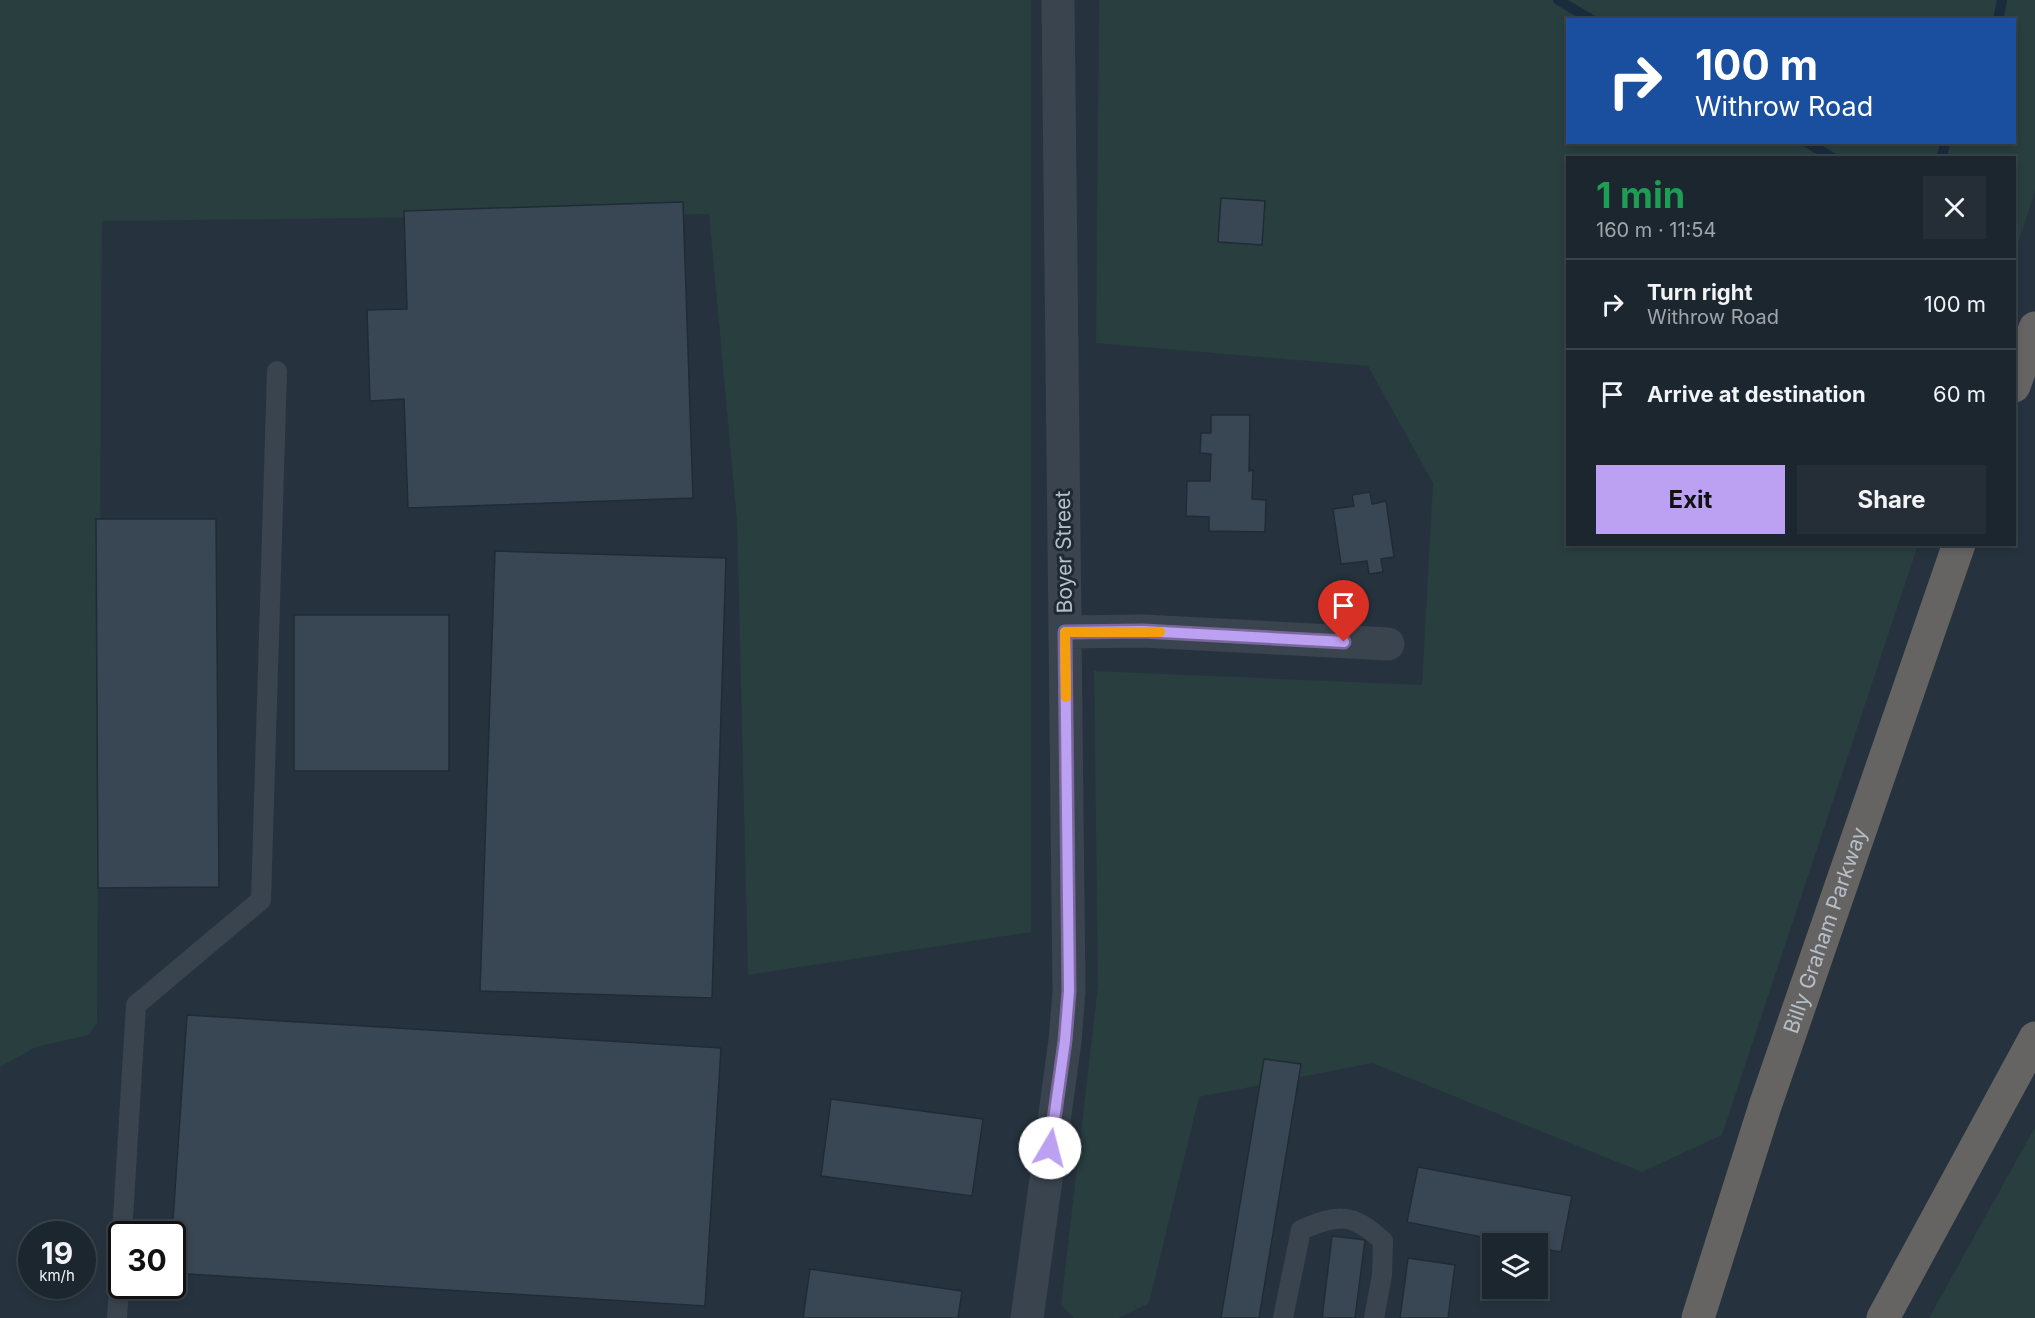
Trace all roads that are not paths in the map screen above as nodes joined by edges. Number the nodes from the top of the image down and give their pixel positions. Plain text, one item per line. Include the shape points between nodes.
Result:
1 (1058, 0) edge
2 (2035, 328) edge
3 (277, 371) dead end
4 (2016, 380) edge
5 (1958, 546) edge
6 (1065, 632) junction
7 (1388, 644) dead end
8 (2035, 1038) edge
9 (123, 1221) edge
10 (118, 1299) edge
11 (117, 1318) edge
12 (1026, 1318) edge
13 (1283, 1318) edge
14 (1374, 1318) edge
15 (1698, 1318) edge
16 (1883, 1318) edge

1 - 6 street, Boyer Street
2 - 4 highway
3 - 9 lane via 261,900 136,1005
5 - 15 highway, Billy Graham Parkway via 1765,1106
6 - 7 street via 1143,631
6 - 12 street, Boyer Street via 1068,1019
8 - 16 highway
10 - 11 lane
13 - 14 lane via 1301,1230 1330,1217 1363,1223 1383,1241

